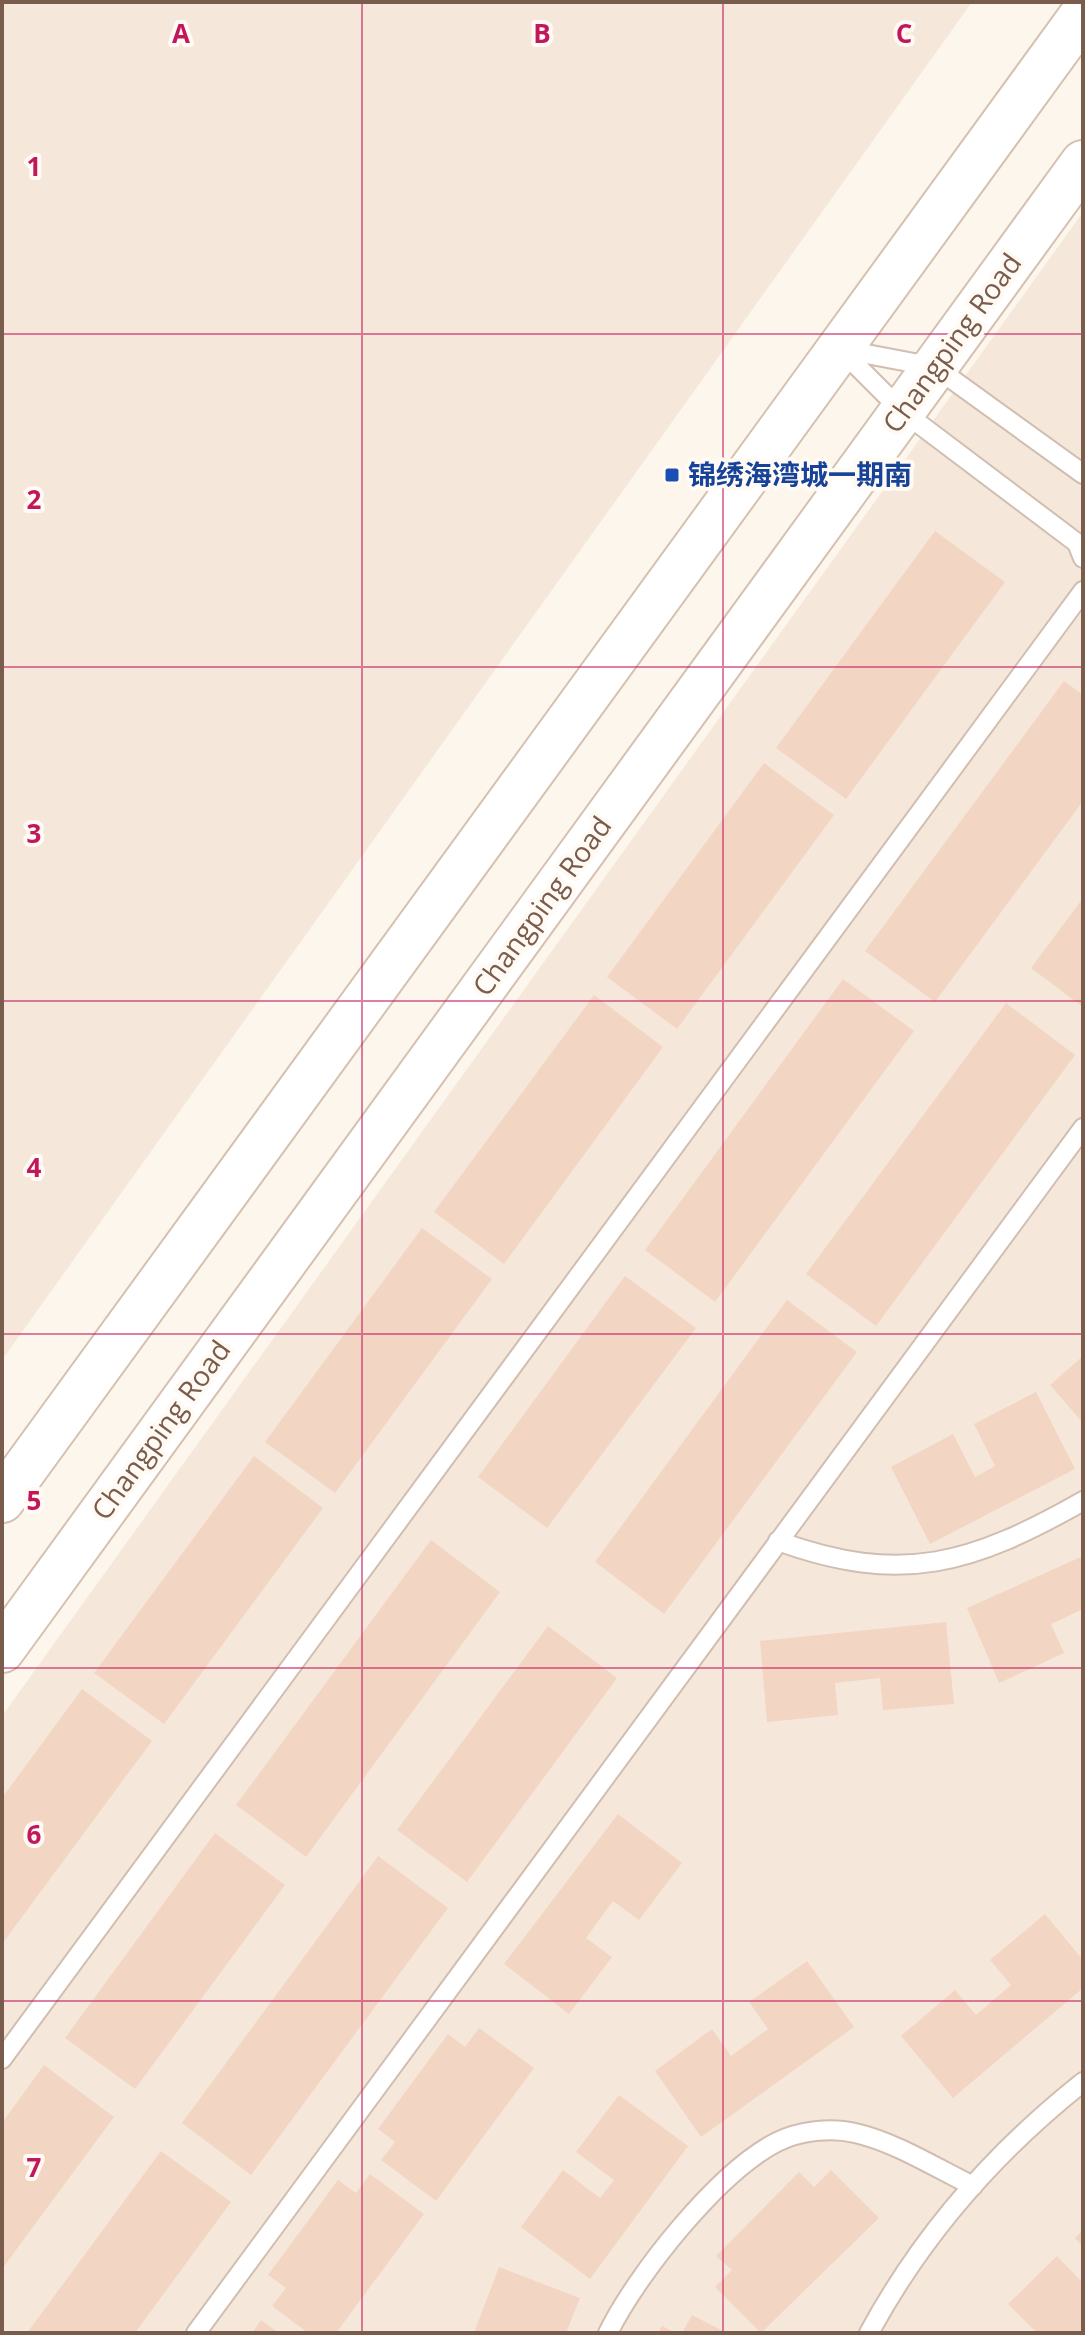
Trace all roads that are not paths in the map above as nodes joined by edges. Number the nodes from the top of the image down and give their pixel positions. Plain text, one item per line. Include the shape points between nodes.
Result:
1 (1083, 14) edge
2 (1083, 163) edge
3 (840, 349) junction
4 (935, 367) junction
5 (902, 411) junction
6 (1083, 474) edge
7 (1083, 558) edge
8 (1083, 591) edge
9 (1083, 1128) edge
10 (2, 1500) edge
11 (1083, 1501) edge
12 (778, 1541) junction
13 (2, 1650) edge
14 (2, 2059) edge
15 (1083, 2082) edge
16 (973, 2186) junction
17 (196, 2333) edge
18 (608, 2333) edge
19 (869, 2333) edge

1 - 3 street
2 - 4 street, Changping Road
3 - 4 lane
3 - 5 lane
3 - 10 street
4 - 5 street, Changping Road
4 - 6 lane
5 - 7 lane via 1077,543
5 - 13 street, Changping Road
8 - 14 lane
9 - 12 lane
11 - 12 lane via 998,1546 955,1560 865,1565
12 - 17 lane
15 - 16 lane via 1031,2123
16 - 18 lane via 855,2132 815,2130 777,2142 677,2230 621,2305
16 - 19 lane via 951,2210

